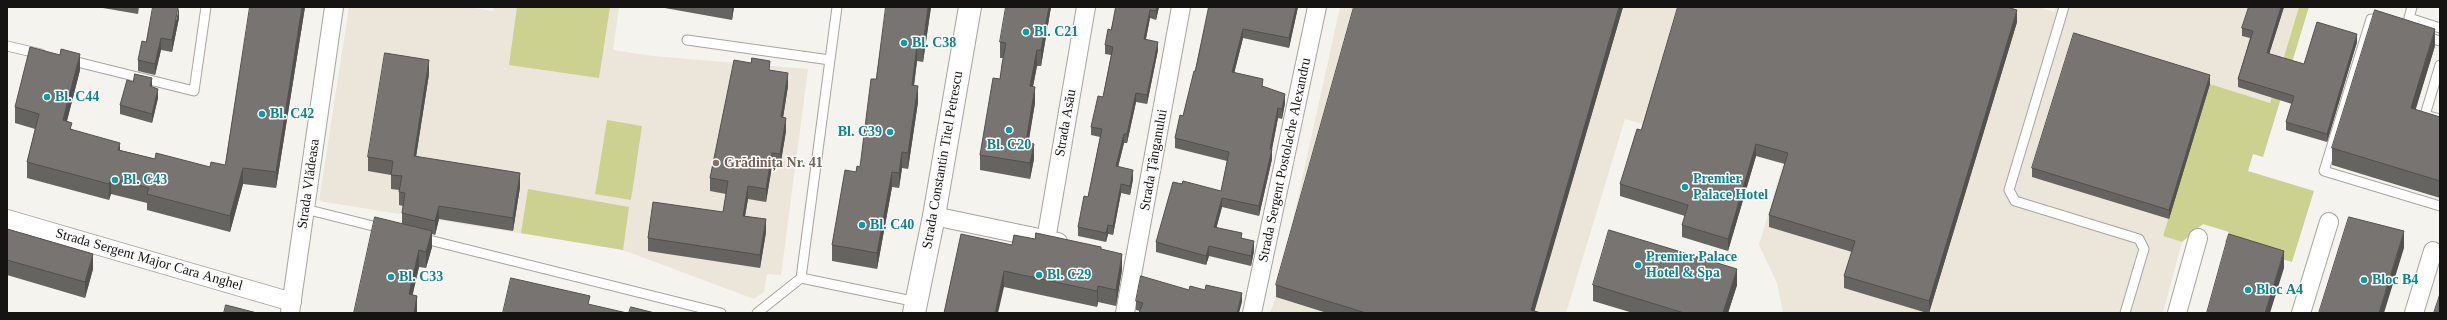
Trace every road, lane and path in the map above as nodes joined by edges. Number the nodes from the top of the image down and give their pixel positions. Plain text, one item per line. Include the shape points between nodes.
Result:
1 (206, 7) edge
2 (334, 7) edge
3 (837, 7) edge
4 (970, 7) edge
5 (1086, 7) edge
6 (1181, 7) edge
7 (1317, 7) edge
8 (2064, 7) edge
9 (2412, 7) edge
10 (2394, 26) edge
11 (2440, 28) edge
12 (2417, 33) edge
13 (687, 40) dead end
14 (2440, 41) edge
15 (7, 46) edge
16 (830, 60) junction
17 (2440, 65) edge
18 (2440, 119) edge
19 (2440, 206) edge
20 (305, 209) junction
21 (934, 216) junction
22 (7, 219) edge
23 (2329, 222) dead end
24 (393, 231) edge
25 (408, 235) edge
26 (2198, 238) dead end
27 (1046, 240) junction
28 (1076, 246) edge
29 (2433, 251) dead end
30 (801, 278) junction
31 (291, 307) edge
32 (916, 308) edge
33 (722, 313) edge
34 (757, 313) edge
35 (1125, 313) edge
36 (1252, 313) edge
37 (2126, 313) edge
38 (2177, 313) edge
39 (2301, 313) edge
40 (2414, 313) edge

1 - 15 lane via 194,91
2 - 20 street, Strada Vlădeasa
3 - 16 lane
4 - 21 street, Strada Constantin Titel Petrescu
5 - 27 street, Strada Asău
6 - 35 street, Strada Țânganului via 1129,257
7 - 36 street, Strada Sergent Postolache Alexandru
8 - 37 lane via 2009,190 2015,201 2139,239 2143,243 2144,249
9 - 11 lane via 2409,18
10 - 19 lane via 2371,19 2324,171
12 - 14 lane
13 - 16 lane
16 - 30 lane
17 - 18 lane via 2425,114
20 - 24 lane
20 - 31 street, Strada Vlădeasa
21 - 27 street
21 - 32 street, Strada Constantin Titel Petrescu
22 - 31 street, Strada Sergent Major Cara Anghel
23 - 39 street
25 - 33 lane
26 - 38 street
27 - 28 street
29 - 40 street
30 - 32 lane
30 - 34 lane

